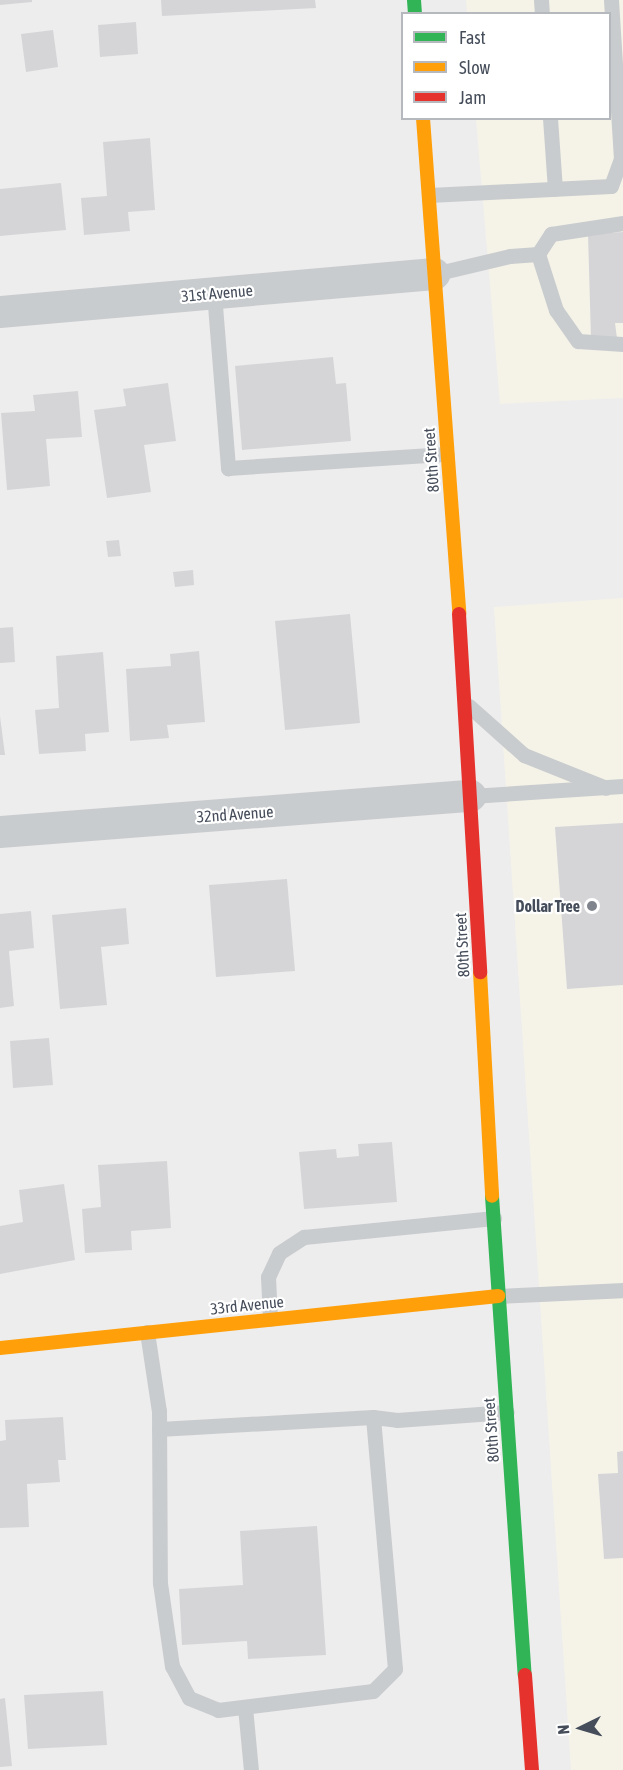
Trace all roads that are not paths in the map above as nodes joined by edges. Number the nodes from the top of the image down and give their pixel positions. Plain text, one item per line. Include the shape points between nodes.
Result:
1 (611, 0) edge
2 (423, 120) edge
3 (550, 120) edge
4 (617, 186) edge
5 (555, 189) junction
6 (429, 195) junction
7 (623, 223) edge
8 (538, 254) junction
9 (434, 274) junction
10 (214, 293) junction
11 (0, 312) edge
12 (623, 344) edge
13 (447, 454) junction
14 (465, 702) junction
15 (623, 786) edge
16 (606, 788) junction
17 (471, 796) junction
18 (0, 832) edge
19 (494, 1218) junction
20 (623, 1290) edge
21 (498, 1296) junction
22 (270, 1319) junction
23 (147, 1332) junction
24 (0, 1348) edge
25 (507, 1412) junction
26 (374, 1417) junction
27 (159, 1429) junction
28 (245, 1707) junction
29 (251, 1770) edge
30 (532, 1770) edge

1 - 4 lane via 621,159
2 - 6 street, 80th Street
3 - 5 lane
4 - 5 lane
5 - 6 lane
6 - 9 street, 80th Street
7 - 8 lane via 551,234
8 - 9 lane via 510,256
8 - 12 lane via 556,310 578,341
9 - 10 street, 31st Avenue
9 - 13 street, 80th Street
10 - 11 street, 31st Avenue
10 - 13 lane via 228,468
13 - 14 street, 80th Street
14 - 16 lane via 524,755
14 - 17 street, 80th Street
15 - 16 lane
16 - 17 lane
17 - 18 street, 32nd Avenue
17 - 19 street, 80th Street
19 - 21 street, 80th Street
19 - 22 lane via 304,1237 279,1252 268,1277
20 - 21 lane
21 - 22 street, 33rd Avenue
21 - 25 street, 80th Street
22 - 23 street, 33rd Avenue
23 - 24 street, 33rd Avenue
23 - 27 lane
25 - 26 lane via 397,1420
25 - 30 street, 80th Street
26 - 27 lane
26 - 28 lane via 396,1669 373,1691
27 - 28 lane via 160,1583 172,1666 189,1698 218,1710
28 - 29 lane

